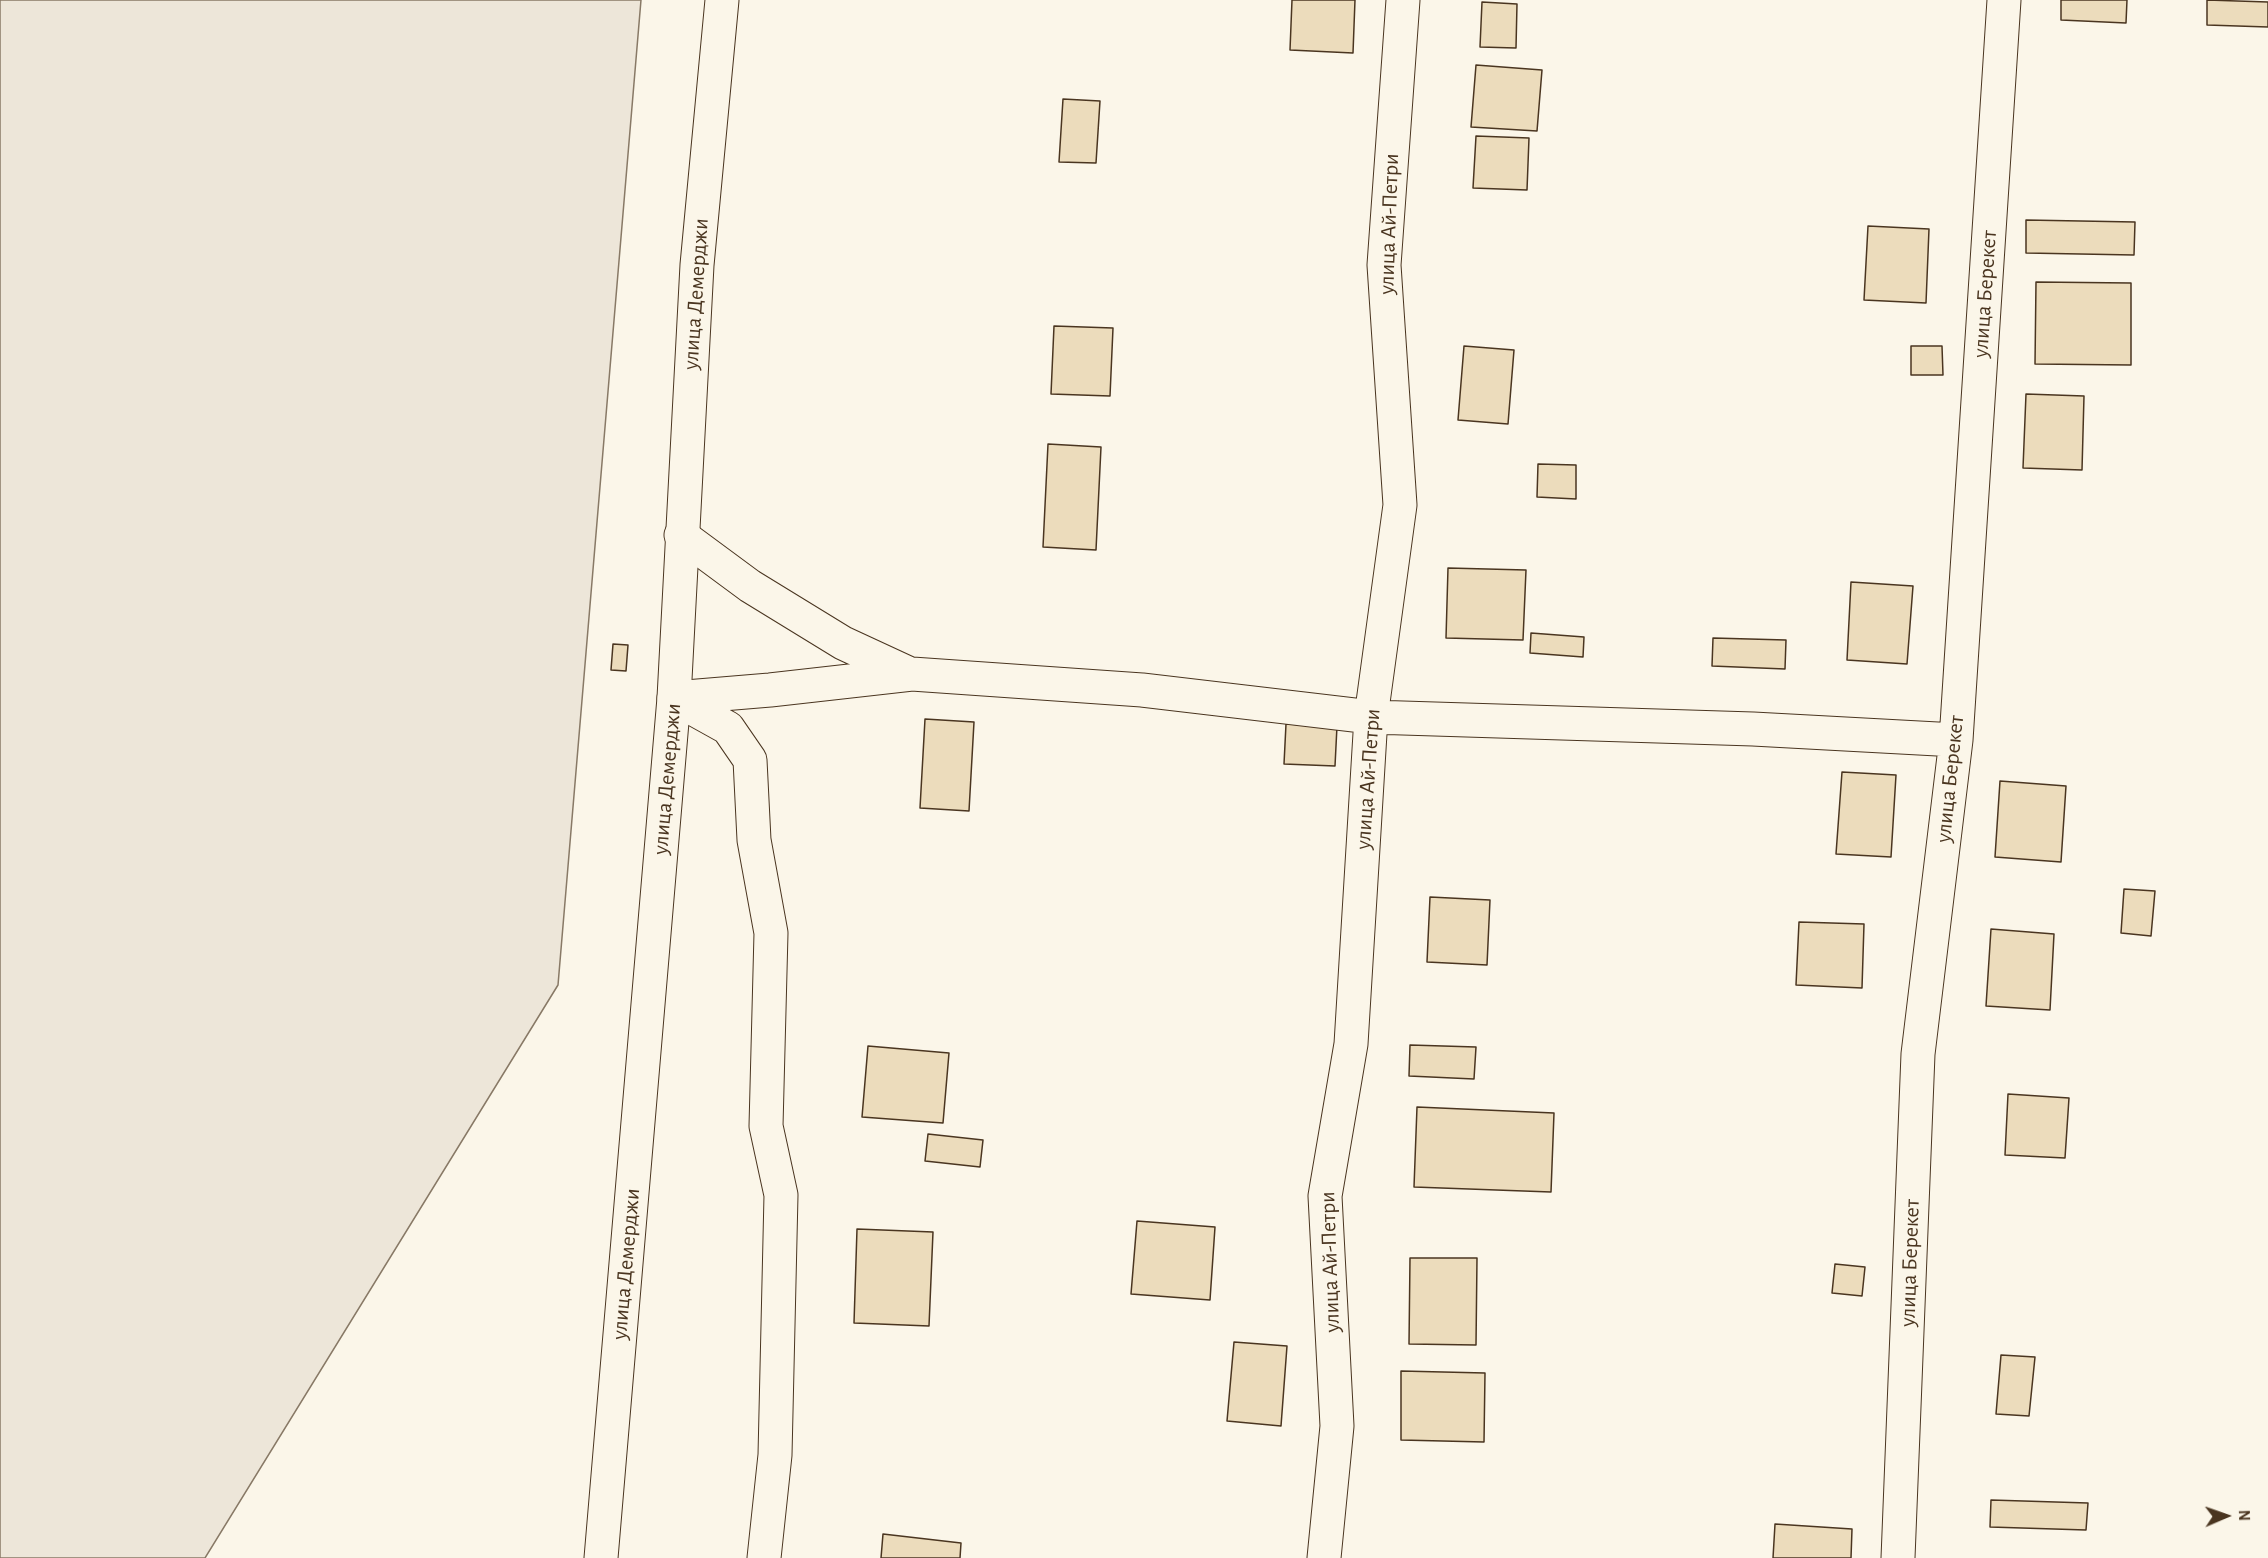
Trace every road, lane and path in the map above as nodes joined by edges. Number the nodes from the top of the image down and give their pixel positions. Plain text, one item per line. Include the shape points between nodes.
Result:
1 (722, 0) edge
2 (1402, 0) edge
3 (2004, 0) edge
4 (681, 535) junction
5 (912, 674) junction
6 (674, 698) junction
7 (1371, 717) junction
8 (1956, 740) junction
9 (601, 1558) edge
10 (764, 1558) edge
11 (1324, 1558) edge
12 (1898, 1558) edge

1 - 4 street, улица Демерджи via 697,265
2 - 7 street, улица Ай-Петри via 1384,266 1400,506
3 - 8 street, улица Берекет
4 - 5 street via 750,586 843,644
4 - 6 street, улица Демерджи
5 - 6 street
5 - 7 street via 1142,690
6 - 9 street, улица Демерджи
6 - 10 street via 728,729 750,760 754,840 771,933 766,1126 781,1195 775,1455
7 - 8 street via 1753,729
7 - 11 street, улица Ай-Петри via 1351,1044 1325,1196 1337,1426
8 - 12 street, улица Берекет via 1918,1054

